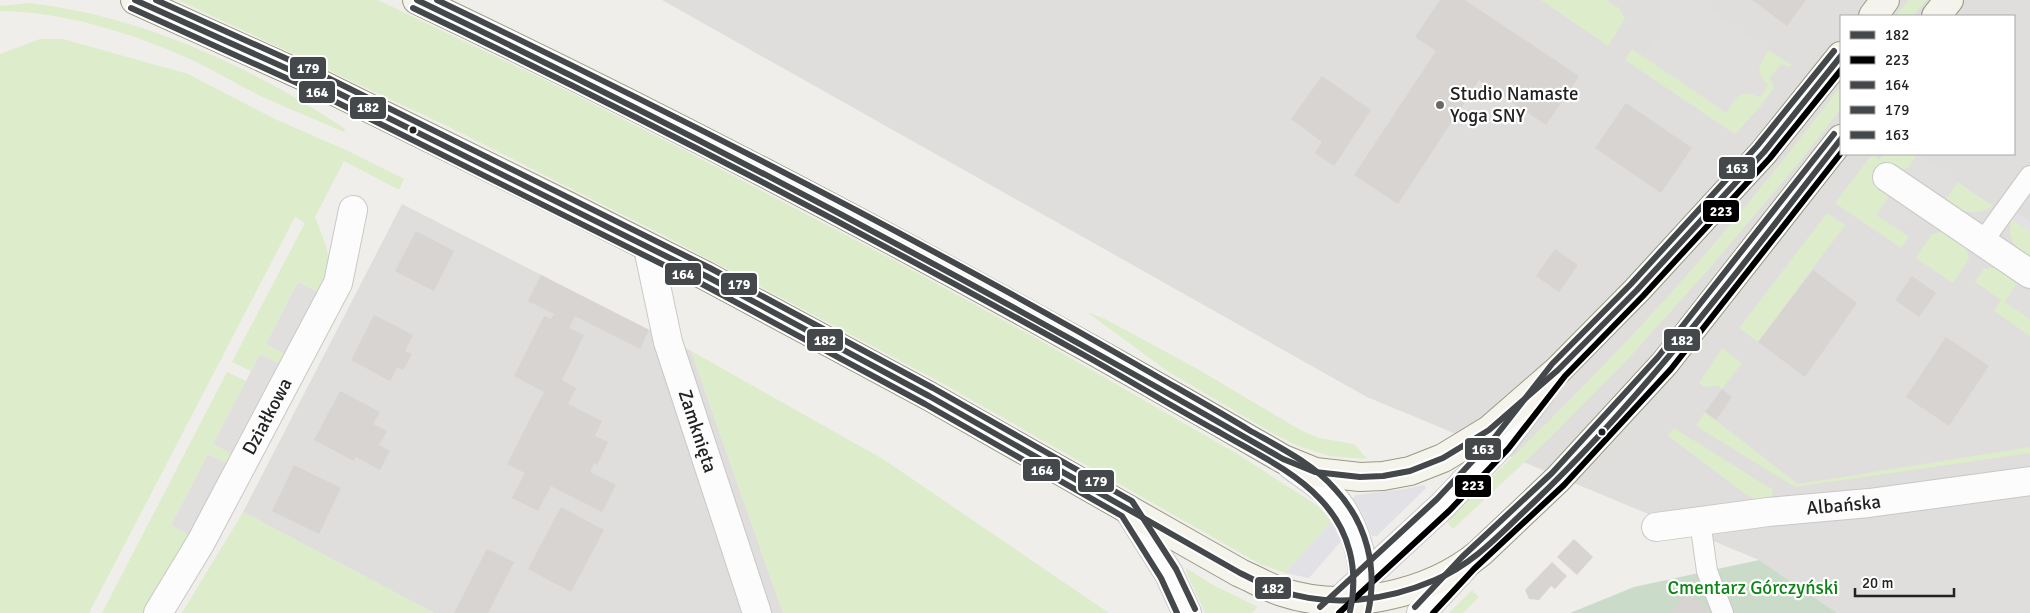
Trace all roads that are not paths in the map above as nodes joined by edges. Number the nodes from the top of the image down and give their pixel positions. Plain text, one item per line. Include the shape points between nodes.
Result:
1 (135, 0) edge
2 (417, 0) edge
3 (1886, 0) edge
4 (1948, 0) edge
5 (1874, 15) edge
6 (1937, 15) edge
7 (1840, 57) edge
8 (1840, 140) edge
9 (2030, 176) edge
10 (1887, 177) dead end
11 (354, 210) dead end
12 (1983, 241) junction
13 (648, 248) junction
14 (2030, 274) edge
15 (1558, 370) junction
16 (1283, 459) junction
17 (2030, 481) edge
18 (1128, 509) junction
19 (1700, 521) junction
20 (1656, 526) dead end
21 (1468, 563) junction
22 (1350, 601) edge
23 (158, 613) edge
24 (757, 613) edge
25 (1187, 613) edge
26 (1421, 613) edge
27 (1723, 613) edge

1 - 13 main road via 310,79
2 - 16 main road via 755,167 1015,306
3 - 5 main road
4 - 6 main road
7 - 15 main road via 1764,152
8 - 21 main road via 1664,363 1558,479
9 - 12 lane
10 - 12 street
11 - 23 street, Działkowa via 338,283 200,542
12 - 14 street
13 - 18 main road via 929,396
13 - 24 street, Zamknięta via 668,342
15 - 16 main road via 1489,430 1443,458 1410,471 1341,476 1315,472
15 - 22 street via 1502,443
16 - 22 street via 1326,491 1339,505 1350,525 1360,552
17 - 19 street, Albańska
18 - 22 main road via 1240,573 1282,592
18 - 25 street via 1169,574
19 - 20 street, Albańska
19 - 27 lane via 1706,571
21 - 22 main road via 1434,582 1399,593
21 - 26 street

